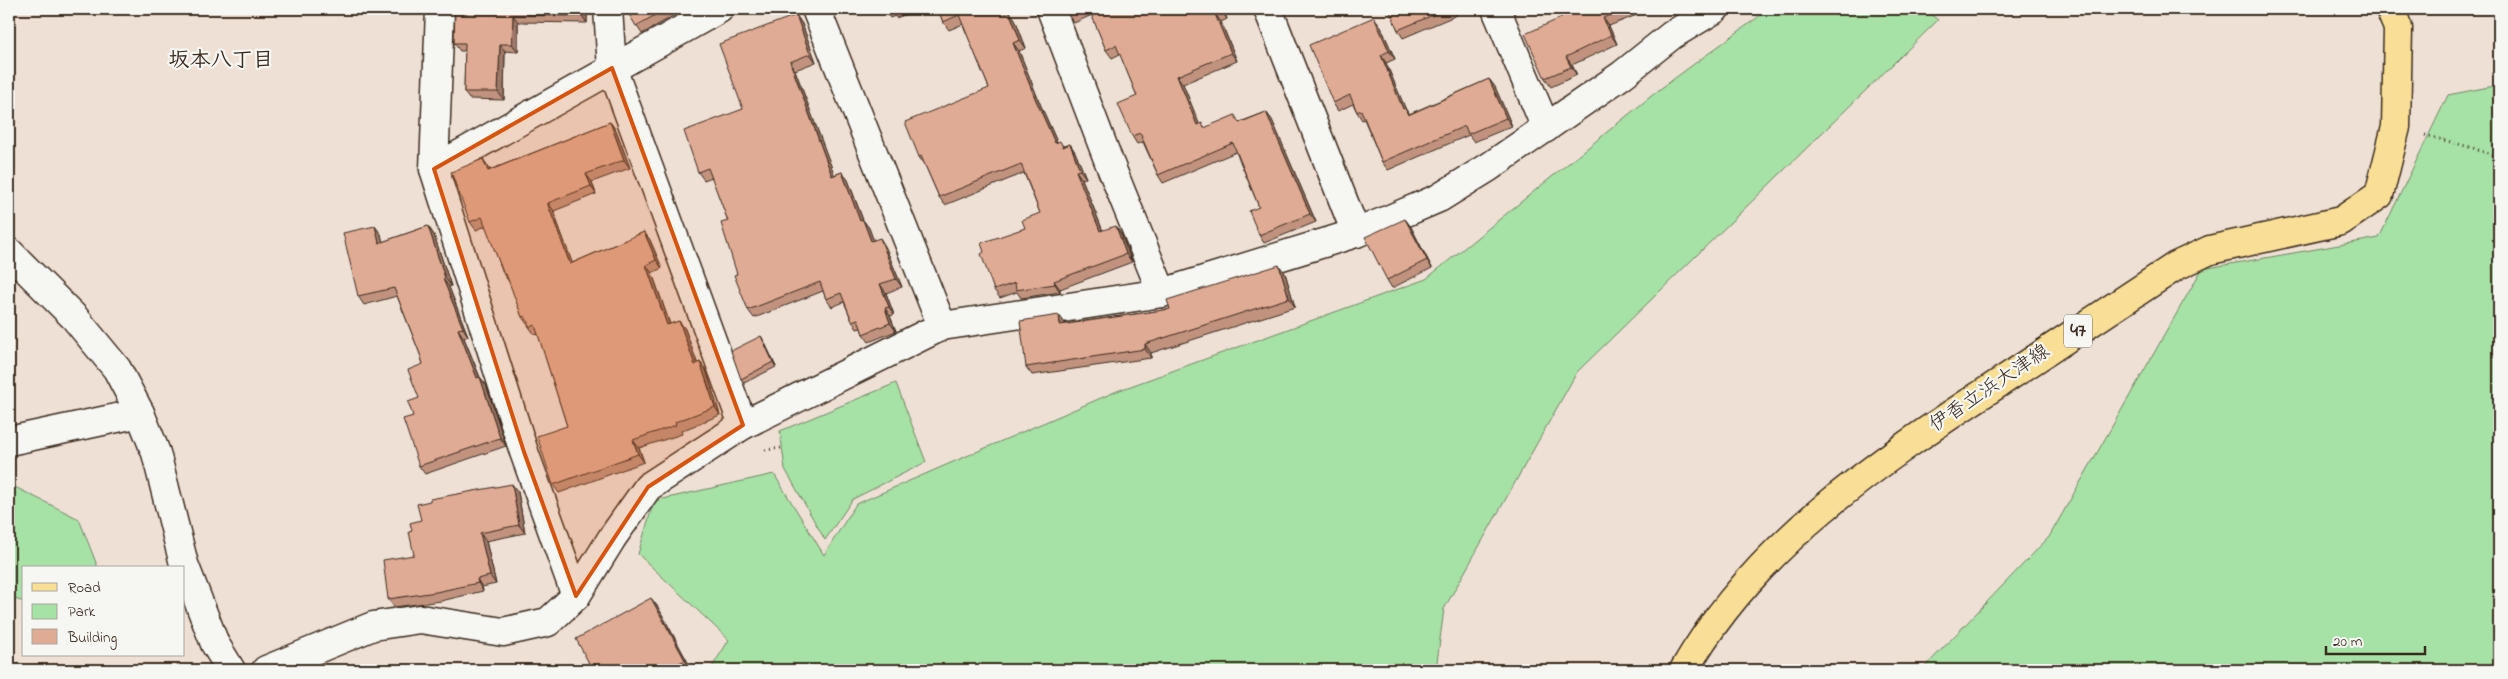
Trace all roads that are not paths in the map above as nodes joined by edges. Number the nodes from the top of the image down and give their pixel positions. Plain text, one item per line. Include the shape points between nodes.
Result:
1 (440, 9) edge
2 (608, 9) edge
3 (719, 9) edge
4 (816, 9) edge
5 (1051, 9) edge
6 (1268, 9) edge
7 (1496, 9) edge
8 (1715, 9) edge
9 (2390, 9) edge
10 (612, 68) junction
11 (1546, 128) junction
12 (434, 169) junction
13 (1356, 234) junction
14 (13, 261) edge
15 (1162, 293) junction
16 (942, 326) junction
17 (140, 413) junction
18 (743, 426) junction
19 (9, 441) edge
20 (185, 566) edge
21 (185, 567) edge
22 (576, 596) junction
23 (230, 670) edge
24 (266, 670) edge
25 (1684, 670) edge

1 - 12 street
2 - 10 street
3 - 10 street
4 - 16 street
5 - 15 street
6 - 13 street
7 - 11 street
8 - 11 street via 1672,35
9 - 25 main road, 伊香立浜大津線 / 47 via 2398,28 2396,128 2379,195 2341,221 2210,250 2176,266 1932,427 1815,514 1753,574 1701,640
10 - 12 street
10 - 18 street
11 - 13 street via 1439,198
12 - 22 street via 524,452
13 - 15 street
14 - 17 street via 75,318 117,369
15 - 16 street
16 - 18 street
17 - 19 street
17 - 20 street via 156,454
18 - 22 street via 648,487
21 - 23 street via 215,644
22 - 24 street via 548,622 503,632 420,619 373,626

